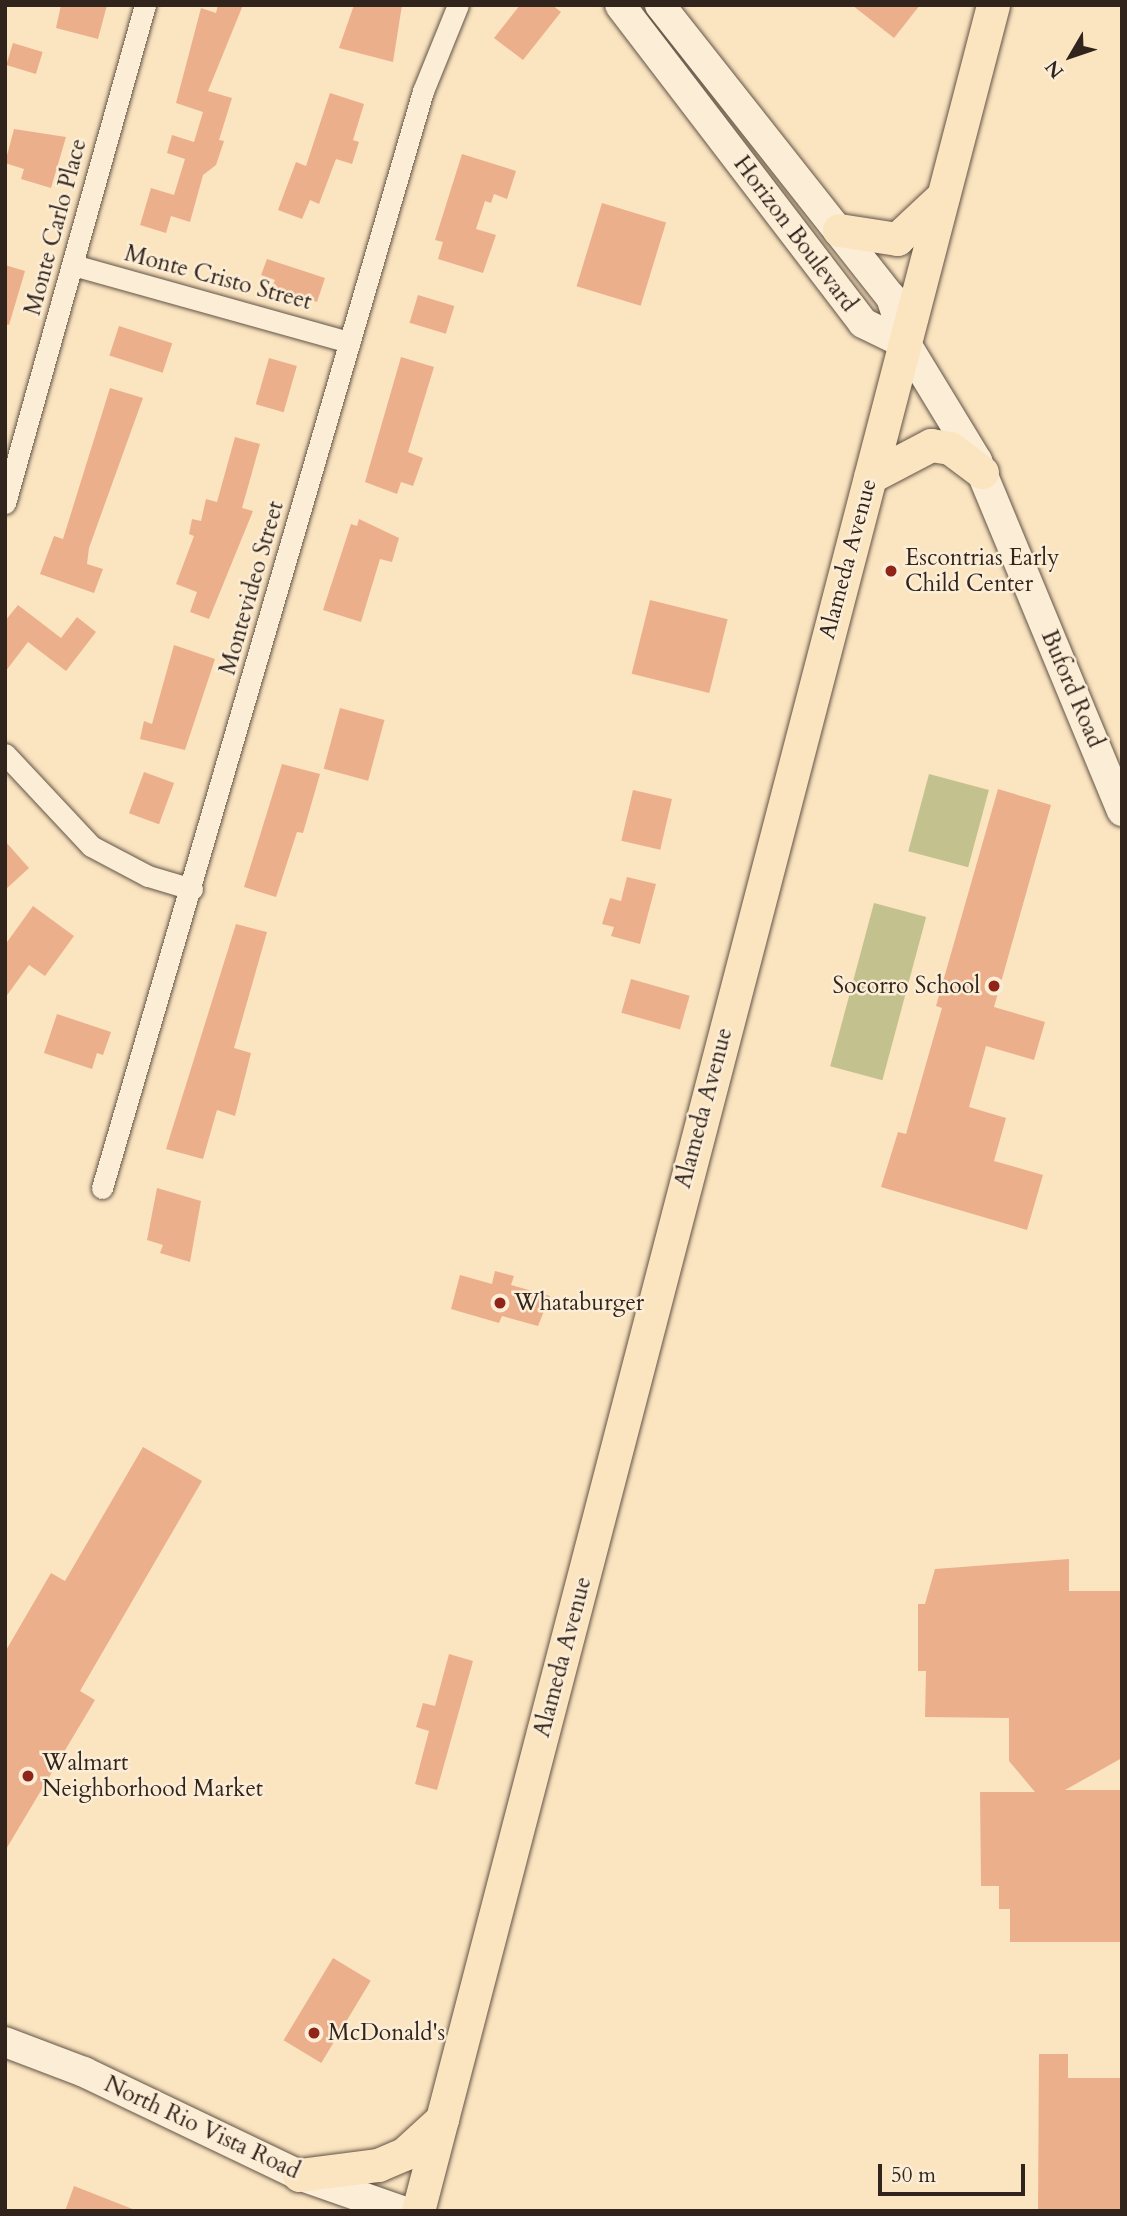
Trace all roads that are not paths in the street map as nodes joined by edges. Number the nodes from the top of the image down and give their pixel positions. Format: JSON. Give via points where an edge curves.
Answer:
{"nodes":[{"id":1,"x":145,"y":5,"type":"edge"},
{"id":2,"x":458,"y":5,"type":"edge"},
{"id":3,"x":620,"y":5,"type":"edge"},
{"id":4,"x":660,"y":5,"type":"edge"},
{"id":5,"x":993,"y":5,"type":"edge"},
{"id":6,"x":944,"y":194,"type":"junction"},
{"id":7,"x":839,"y":230,"type":"junction"},
{"id":8,"x":73,"y":265,"type":"junction"},
{"id":9,"x":349,"y":342,"type":"junction"},
{"id":10,"x":906,"y":344,"type":"junction"},
{"id":11,"x":982,"y":472,"type":"junction"},
{"id":12,"x":870,"y":477,"type":"junction"},
{"id":13,"x":5,"y":503,"type":"edge"},
{"id":14,"x":5,"y":754,"type":"edge"},
{"id":15,"x":1120,"y":803,"type":"edge"},
{"id":16,"x":192,"y":889,"type":"junction"},
{"id":17,"x":102,"y":1188,"type":"dead end"},
{"id":18,"x":5,"y":2042,"type":"edge"},
{"id":19,"x":442,"y":2119,"type":"junction"},
{"id":20,"x":299,"y":2175,"type":"junction"},
{"id":21,"x":402,"y":2211,"type":"edge"},
{"id":22,"x":418,"y":2211,"type":"edge"}],
"edges":[{"from":1,"to":8,"type":"street","name":"Monte Carlo Place"},
{"from":2,"to":9,"type":"street","name":"Montevideo Street","via":[[436,49]]},
{"from":3,"to":10,"type":"street","name":"Horizon Boulevard","via":[[863,323]]},
{"from":4,"to":7,"type":"street","name":"Horizon Boulevard"},
{"from":5,"to":6,"type":"main road","name":"Alameda Avenue"},
{"from":6,"to":7,"type":"main road","via":[[897,239]]},
{"from":6,"to":10,"type":"main road","name":"Alameda Avenue"},
{"from":7,"to":10,"type":"street","name":"Horizon Boulevard","via":[[891,297]]},
{"from":8,"to":9,"type":"street","name":"Monte Cristo Street"},
{"from":8,"to":13,"type":"street","name":"Monte Carlo Place"},
{"from":9,"to":16,"type":"street","name":"Montevideo Street"},
{"from":10,"to":11,"type":"street","name":"Buford Road"},
{"from":10,"to":12,"type":"main road","name":"Alameda Avenue"},
{"from":11,"to":12,"type":"main road","via":[[950,448],[931,444]]},
{"from":11,"to":15,"type":"street","name":"Buford Road"},
{"from":12,"to":19,"type":"main road","name":"Alameda Avenue"},
{"from":14,"to":16,"type":"street","via":[[91,846],[148,876]]},
{"from":16,"to":17,"type":"street","name":"Montevideo Street"},
{"from":18,"to":20,"type":"street","name":"North Rio Vista Road","via":[[84,2072]]},
{"from":19,"to":20,"type":"main road","via":[[404,2154],[378,2165]]},
{"from":19,"to":22,"type":"main road","name":"Alameda Avenue"},
{"from":20,"to":21,"type":"street","name":"North Rio Vista Road"}]}
